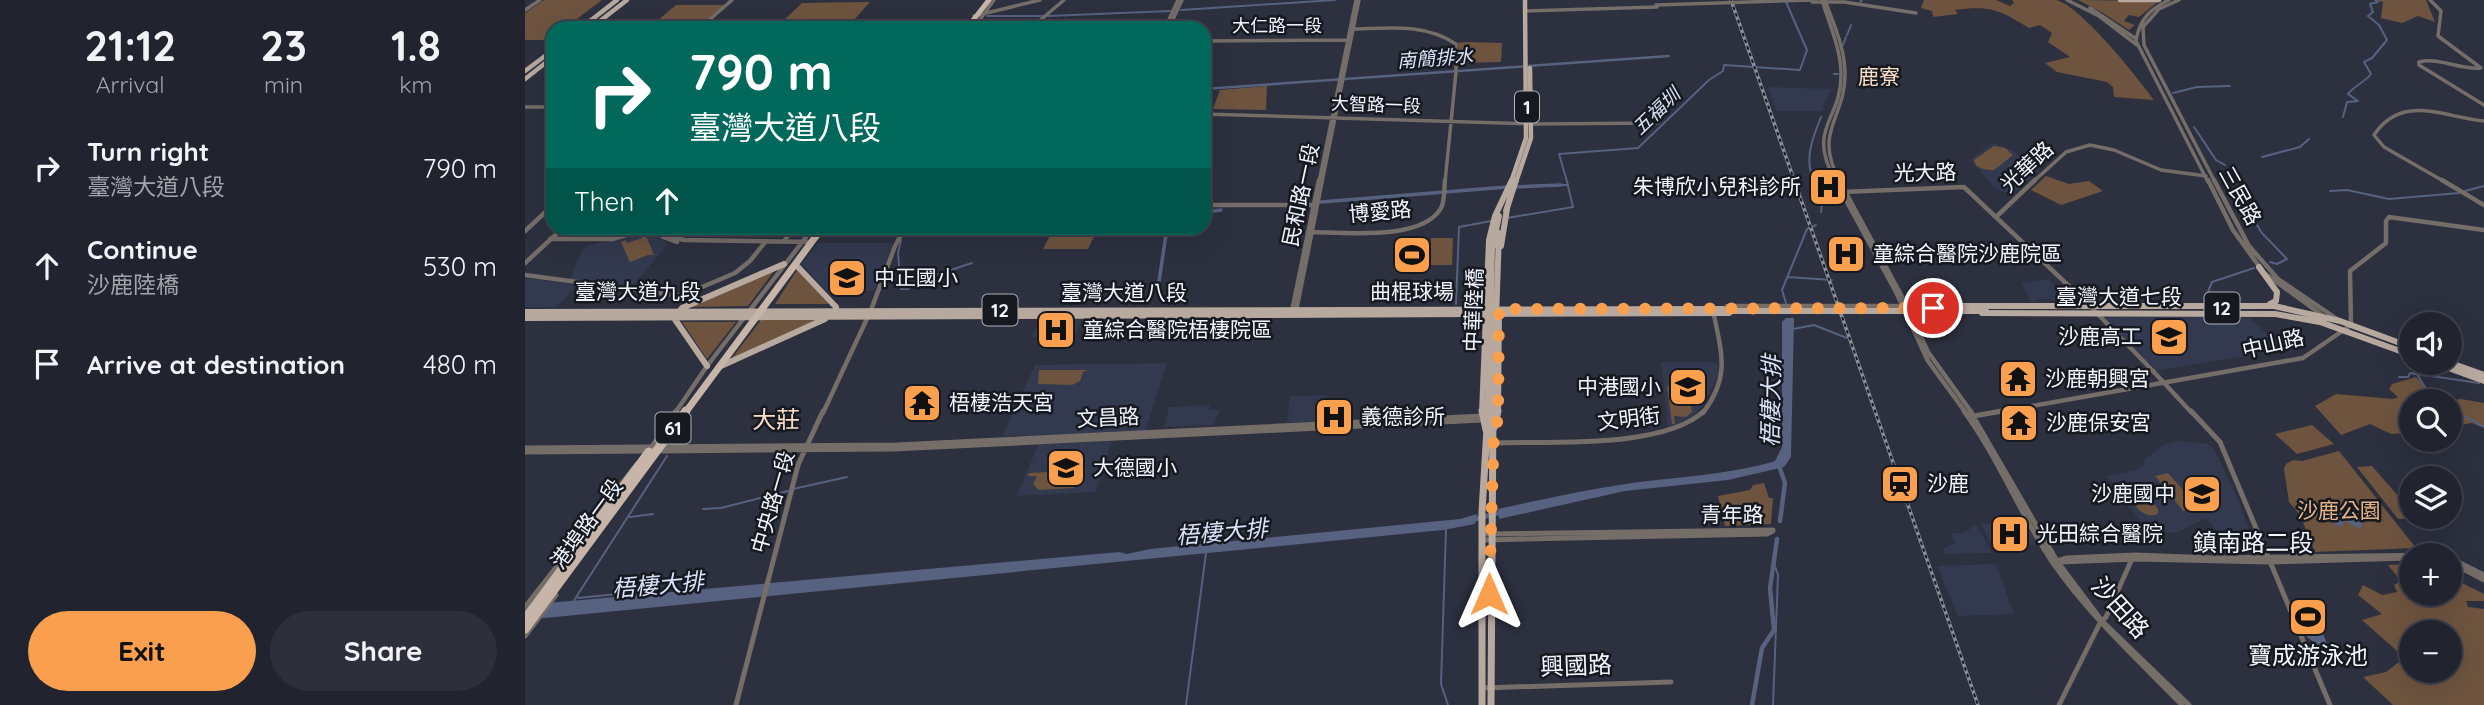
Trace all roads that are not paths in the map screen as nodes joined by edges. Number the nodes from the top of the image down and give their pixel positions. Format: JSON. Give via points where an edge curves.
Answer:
{"nodes":[{"id":1,"x":538,"y":0,"type":"edge"},
{"id":2,"x":622,"y":0,"type":"edge"},
{"id":3,"x":734,"y":0,"type":"edge"},
{"id":4,"x":990,"y":0,"type":"edge"},
{"id":5,"x":1040,"y":0,"type":"edge"},
{"id":6,"x":1064,"y":0,"type":"edge"},
{"id":7,"x":1180,"y":0,"type":"edge"},
{"id":8,"x":1358,"y":0,"type":"edge"},
{"id":9,"x":1527,"y":0,"type":"edge"},
{"id":10,"x":1840,"y":0,"type":"edge"},
{"id":11,"x":2067,"y":0,"type":"edge"},
{"id":12,"x":2073,"y":0,"type":"edge"},
{"id":13,"x":2120,"y":0,"type":"edge"},
{"id":14,"x":2159,"y":0,"type":"edge"},
{"id":15,"x":2169,"y":0,"type":"edge"},
{"id":16,"x":2179,"y":0,"type":"edge"},
{"id":17,"x":2430,"y":0,"type":"edge"},
{"id":18,"x":1811,"y":1,"type":"edge"},
{"id":19,"x":1824,"y":1,"type":"edge"},
{"id":20,"x":525,"y":9,"type":"edge"},
{"id":21,"x":1891,"y":9,"type":"junction"},
{"id":22,"x":1355,"y":10,"type":"junction"},
{"id":23,"x":1528,"y":10,"type":"junction"},
{"id":24,"x":1916,"y":12,"type":"dead end"},
{"id":25,"x":973,"y":16,"type":"junction"},
{"id":26,"x":982,"y":16,"type":"junction"},
{"id":27,"x":595,"y":21,"type":"edge"},
{"id":28,"x":710,"y":21,"type":"edge"},
{"id":29,"x":971,"y":21,"type":"edge"},
{"id":30,"x":974,"y":21,"type":"edge"},
{"id":31,"x":977,"y":21,"type":"edge"},
{"id":32,"x":1037,"y":21,"type":"edge"},
{"id":33,"x":1170,"y":21,"type":"edge"},
{"id":34,"x":1354,"y":29,"type":"junction"},
{"id":35,"x":2136,"y":39,"type":"junction"},
{"id":36,"x":1349,"y":40,"type":"junction"},
{"id":37,"x":1211,"y":41,"type":"edge"},
{"id":38,"x":2144,"y":45,"type":"junction"},
{"id":39,"x":2138,"y":46,"type":"junction"},
{"id":40,"x":546,"y":58,"type":"edge"},
{"id":41,"x":525,"y":75,"type":"edge"},
{"id":42,"x":2484,"y":105,"type":"edge"},
{"id":43,"x":546,"y":108,"type":"edge"},
{"id":44,"x":525,"y":109,"type":"edge"},
{"id":45,"x":1211,"y":113,"type":"edge"},
{"id":46,"x":2176,"y":115,"type":"junction"},
{"id":47,"x":1334,"y":116,"type":"junction"},
{"id":48,"x":1451,"y":120,"type":"junction"},
{"id":49,"x":2484,"y":121,"type":"edge"},
{"id":50,"x":1529,"y":122,"type":"junction"},
{"id":51,"x":1657,"y":122,"type":"dead end"},
{"id":52,"x":2209,"y":177,"type":"junction"},
{"id":53,"x":1843,"y":192,"type":"junction"},
{"id":54,"x":1211,"y":203,"type":"edge"},
{"id":55,"x":1316,"y":204,"type":"junction"},
{"id":56,"x":2484,"y":205,"type":"edge"},
{"id":57,"x":1503,"y":209,"type":"junction"},
{"id":58,"x":546,"y":212,"type":"edge"},
{"id":59,"x":2225,"y":214,"type":"junction"},
{"id":60,"x":2231,"y":215,"type":"junction"},
{"id":61,"x":1997,"y":216,"type":"junction"},
{"id":62,"x":2484,"y":230,"type":"edge"},
{"id":63,"x":525,"y":232,"type":"edge"},
{"id":64,"x":1310,"y":232,"type":"junction"},
{"id":65,"x":555,"y":235,"type":"edge"},
{"id":66,"x":627,"y":235,"type":"edge"},
{"id":67,"x":661,"y":235,"type":"edge"},
{"id":68,"x":788,"y":235,"type":"edge"},
{"id":69,"x":810,"y":235,"type":"edge"},
{"id":70,"x":814,"y":235,"type":"edge"},
{"id":71,"x":814,"y":235,"type":"edge"},
{"id":72,"x":817,"y":235,"type":"edge"},
{"id":73,"x":901,"y":235,"type":"edge"},
{"id":74,"x":550,"y":239,"type":"junction"},
{"id":75,"x":765,"y":242,"type":"junction"},
{"id":76,"x":783,"y":242,"type":"junction"},
{"id":77,"x":801,"y":242,"type":"junction"},
{"id":78,"x":815,"y":242,"type":"junction"},
{"id":79,"x":2251,"y":256,"type":"junction"},
{"id":80,"x":2257,"y":256,"type":"junction"},
{"id":81,"x":525,"y":263,"type":"edge"},
{"id":82,"x":783,"y":264,"type":"junction"},
{"id":83,"x":797,"y":266,"type":"junction"},
{"id":84,"x":2259,"y":267,"type":"junction"},
{"id":85,"x":525,"y":275,"type":"edge"},
{"id":86,"x":2250,"y":305,"type":"junction"},
{"id":87,"x":836,"y":307,"type":"junction"},
{"id":88,"x":1985,"y":309,"type":"junction"},
{"id":89,"x":2094,"y":309,"type":"junction"},
{"id":90,"x":1485,"y":310,"type":"junction"},
{"id":91,"x":1499,"y":310,"type":"junction"},
{"id":92,"x":1728,"y":310,"type":"junction"},
{"id":93,"x":1907,"y":310,"type":"junction"},
{"id":94,"x":1294,"y":311,"type":"junction"},
{"id":95,"x":747,"y":312,"type":"junction"},
{"id":96,"x":763,"y":312,"type":"junction"},
{"id":97,"x":870,"y":312,"type":"junction"},
{"id":98,"x":1713,"y":312,"type":"junction"},
{"id":99,"x":525,"y":313,"type":"edge"},
{"id":100,"x":678,"y":313,"type":"junction"},
{"id":101,"x":830,"y":316,"type":"junction"},
{"id":102,"x":2341,"y":325,"type":"junction"},
{"id":103,"x":2399,"y":347,"type":"edge"},
{"id":104,"x":706,"y":366,"type":"junction"},
{"id":105,"x":721,"y":366,"type":"junction"},
{"id":106,"x":2462,"y":367,"type":"edge"},
{"id":107,"x":2462,"y":370,"type":"edge"},
{"id":108,"x":2484,"y":376,"type":"edge"},
{"id":109,"x":1972,"y":416,"type":"junction"},
{"id":110,"x":1482,"y":418,"type":"junction"},
{"id":111,"x":1490,"y":430,"type":"junction"},
{"id":112,"x":1494,"y":443,"type":"junction"},
{"id":113,"x":650,"y":448,"type":"junction"},
{"id":114,"x":662,"y":448,"type":"junction"},
{"id":115,"x":804,"y":449,"type":"junction"},
{"id":116,"x":525,"y":450,"type":"edge"},
{"id":117,"x":639,"y":461,"type":"junction"},
{"id":118,"x":650,"y":465,"type":"junction"},
{"id":119,"x":626,"y":488,"type":"junction"},
{"id":120,"x":1487,"y":512,"type":"junction"},
{"id":121,"x":1486,"y":537,"type":"junction"},
{"id":122,"x":2399,"y":556,"type":"edge"},
{"id":123,"x":2133,"y":557,"type":"junction"},
{"id":124,"x":2399,"y":558,"type":"edge"},
{"id":125,"x":2268,"y":559,"type":"junction"},
{"id":126,"x":2054,"y":561,"type":"junction"},
{"id":127,"x":2462,"y":566,"type":"edge"},
{"id":128,"x":2484,"y":578,"type":"edge"},
{"id":129,"x":525,"y":607,"type":"edge"},
{"id":130,"x":525,"y":619,"type":"edge"},
{"id":131,"x":2101,"y":622,"type":"junction"},
{"id":132,"x":525,"y":626,"type":"edge"},
{"id":133,"x":525,"y":636,"type":"edge"},
{"id":134,"x":1671,"y":682,"type":"dead end"},
{"id":135,"x":1486,"y":688,"type":"junction"},
{"id":136,"x":736,"y":705,"type":"edge"},
{"id":137,"x":1482,"y":705,"type":"edge"},
{"id":138,"x":1491,"y":705,"type":"edge"},
{"id":139,"x":2059,"y":705,"type":"edge"},
{"id":140,"x":2182,"y":705,"type":"edge"},
{"id":141,"x":2189,"y":705,"type":"edge"},
{"id":142,"x":2330,"y":705,"type":"edge"}],
"edges":[{"from":1,"to":20,"type":"street"},
{"from":2,"to":27,"type":"main road"},
{"from":3,"to":28,"type":"street"},
{"from":4,"to":25,"type":"street"},
{"from":4,"to":26,"type":"street"},
{"from":4,"to":30,"type":"highway","bridge":true},
{"from":5,"to":26,"type":"street"},
{"from":6,"to":32,"type":"street"},
{"from":7,"to":33,"type":"street"},
{"from":8,"to":22,"type":"street"},
{"from":9,"to":23,"type":"main road","number":"1"},
{"from":10,"to":21,"type":"street"},
{"from":11,"to":39,"type":"street","name":"三民路","via":[[2099,16]]},
{"from":12,"to":35,"type":"street","name":"三民路"},
{"from":13,"to":14,"type":"main road"},
{"from":15,"to":35,"type":"street","via":[[2145,15]]},
{"from":16,"to":38,"type":"street","via":[[2149,18],[2143,27]]},
{"from":17,"to":42,"type":"street","via":[[2441,10],[2438,36],[2481,68],[2427,60],[2419,65]]},
{"from":18,"to":19,"type":"street"},
{"from":18,"to":23,"type":"street","bridge":true},
{"from":19,"to":21,"type":"street"},
{"from":19,"to":53,"type":"street","via":[[1845,72],[1826,149]]},
{"from":21,"to":24,"type":"street"},
{"from":22,"to":34,"type":"street"},
{"from":22,"to":36,"type":"street"},
{"from":23,"to":50,"type":"main road","number":"1"},
{"from":25,"to":26,"type":"street"},
{"from":25,"to":29,"type":"street"},
{"from":26,"to":31,"type":"street"},
{"from":34,"to":36,"type":"street"},
{"from":34,"to":48,"type":"street","name":"博愛路","via":[[1414,29],[1456,44]]},
{"from":35,"to":38,"type":"street","name":"三民路"},
{"from":35,"to":39,"type":"street","name":"三民路"},
{"from":36,"to":37,"type":"street","name":"大仁路一段"},
{"from":36,"to":47,"type":"street","name":"民和路一段"},
{"from":38,"to":46,"type":"street","name":"三民路"},
{"from":39,"to":46,"type":"street","name":"三民路"},
{"from":40,"to":41,"type":"main road"},
{"from":43,"to":44,"type":"street"},
{"from":45,"to":47,"type":"street","name":"大智路一段"},
{"from":46,"to":52,"type":"street","name":"三民路"},
{"from":46,"to":52,"type":"street","name":"三民路","via":[[2196,163]]},
{"from":47,"to":48,"type":"street","name":"大智路一段"},
{"from":47,"to":55,"type":"street","name":"民和路一段"},
{"from":48,"to":50,"type":"street","name":"大智路一段"},
{"from":48,"to":64,"type":"street","name":"博愛路","via":[[1445,194],[1432,219],[1397,231]]},
{"from":49,"to":56,"type":"street","via":[[2407,109],[2392,116],[2374,135],[2384,147]]},
{"from":50,"to":51,"type":"street","name":"大智路一段"},
{"from":50,"to":57,"type":"main road","number":"1","via":[[1528,150]]},
{"from":52,"to":59,"type":"street","name":"三民路"},
{"from":52,"to":60,"type":"street","name":"三民路"},
{"from":52,"to":61,"type":"street","name":"光華路","via":[[2160,169],[2111,149],[2080,146],[2066,152]]},
{"from":53,"to":61,"type":"street","name":"光大路","via":[[1962,186]]},
{"from":53,"to":93,"type":"street"},
{"from":54,"to":55,"type":"street"},
{"from":55,"to":64,"type":"street","name":"民和路一段"},
{"from":57,"to":90,"type":"main road","number":"1","via":[[1489,240]]},
{"from":57,"to":91,"type":"main road","number":"1"},
{"from":57,"to":111,"type":"main road","name":"中華陸橋","number":"1","bridge":true,"via":[[1496,249]]},
{"from":58,"to":63,"type":"street"},
{"from":59,"to":60,"type":"street"},
{"from":59,"to":79,"type":"street","name":"三民路"},
{"from":60,"to":80,"type":"street","name":"三民路"},
{"from":61,"to":89,"type":"street","name":"光華路"},
{"from":62,"to":102,"type":"street","via":[[2389,217],[2386,243],[2350,271],[2353,298]]},
{"from":64,"to":94,"type":"street","name":"民和路一段"},
{"from":65,"to":74,"type":"street"},
{"from":66,"to":74,"type":"street"},
{"from":67,"to":75,"type":"street","via":[[678,242]]},
{"from":68,"to":76,"type":"street"},
{"from":69,"to":77,"type":"street","name":"港埠路一段"},
{"from":70,"to":130,"type":"highway","number":"61","bridge":true},
{"from":71,"to":132,"type":"highway","number":"61","bridge":true},
{"from":72,"to":78,"type":"street","name":"港埠路一段"},
{"from":73,"to":97,"type":"street","name":"中央路一段"},
{"from":74,"to":81,"type":"street"},
{"from":75,"to":76,"type":"street"},
{"from":75,"to":85,"type":"street","via":[[739,271],[681,296]]},
{"from":76,"to":77,"type":"street"},
{"from":77,"to":78,"type":"street"},
{"from":77,"to":82,"type":"street","name":"港埠路一段"},
{"from":78,"to":83,"type":"street","name":"港埠路一段"},
{"from":79,"to":80,"type":"street"},
{"from":79,"to":84,"type":"street","name":"三民路"},
{"from":80,"to":102,"type":"street","name":"三民路","via":[[2278,279]]},
{"from":82,"to":95,"type":"street","name":"港埠路一段"},
{"from":82,"to":100,"type":"main road"},
{"from":83,"to":87,"type":"main road"},
{"from":83,"to":96,"type":"street","name":"港埠路一段"},
{"from":84,"to":86,"type":"main road","via":[[2277,298],[2271,304]]},
{"from":84,"to":102,"type":"street","name":"三民路"},
{"from":86,"to":89,"type":"main road","name":"臺灣大道七段","number":"12"},
{"from":86,"to":102,"type":"main road","name":"臺灣大道七段","number":"12","via":[[2284,307]]},
{"from":87,"to":96,"type":"main road","name":"臺灣大道八段","number":"12"},
{"from":87,"to":97,"type":"main road","name":"臺灣大道八段","number":"12"},
{"from":88,"to":89,"type":"main road","name":"臺灣大道七段","number":"12"},
{"from":88,"to":89,"type":"main road","name":"臺灣大道七段","number":"12"},
{"from":88,"to":89,"type":"main road","name":"臺灣大道七段","number":"12"},
{"from":88,"to":92,"type":"main road","number":"12","bridge":true},
{"from":88,"to":93,"type":"main road","name":"臺灣大道七段","number":"12"},
{"from":89,"to":102,"type":"main road","name":"臺灣大道七段","number":"12","via":[[2275,313]]},
{"from":89,"to":102,"type":"main road","name":"臺灣大道七段","number":"12","via":[[2267,308]]},
{"from":89,"to":125,"type":"street","name":"光華路","bridge":true,"via":[[2220,442]]},
{"from":90,"to":91,"type":"main road","name":"臺灣大道八段","number":"12"},
{"from":90,"to":94,"type":"main road","name":"臺灣大道八段","number":"12"},
{"from":90,"to":110,"type":"main road","number":"1"},
{"from":91,"to":92,"type":"main road","name":"臺灣大道八段","number":"12"},
{"from":91,"to":98,"type":"main road","name":"臺灣大道八段","number":"12"},
{"from":91,"to":111,"type":"main road","number":"1","via":[[1498,420]]},
{"from":92,"to":93,"type":"street","bridge":true},
{"from":92,"to":98,"type":"main road","name":"臺灣大道八段","number":"12"},
{"from":93,"to":109,"type":"street","via":[[1928,361]]},
{"from":94,"to":97,"type":"main road","name":"臺灣大道八段","number":"12"},
{"from":94,"to":97,"type":"main road","name":"臺灣大道八段","number":"12"},
{"from":95,"to":96,"type":"main road","name":"臺灣大道八段","number":"12"},
{"from":95,"to":96,"type":"main road","name":"臺灣大道八段","number":"12"},
{"from":95,"to":100,"type":"main road","name":"臺灣大道九段","number":"12"},
{"from":95,"to":100,"type":"main road","name":"臺灣大道九段","number":"12"},
{"from":95,"to":104,"type":"street","name":"港埠路一段"},
{"from":96,"to":97,"type":"main road","name":"臺灣大道八段","number":"12"},
{"from":96,"to":101,"type":"main road","name":"臺灣大道八段","number":"12"},
{"from":96,"to":105,"type":"street","name":"港埠路一段"},
{"from":97,"to":101,"type":"main road","name":"臺灣大道八段","number":"12"},
{"from":97,"to":115,"type":"street","name":"中央路一段"},
{"from":98,"to":112,"type":"street","name":"文明街","via":[[1723,370],[1707,407],[1693,420],[1665,433],[1632,439]]},
{"from":99,"to":100,"type":"main road","name":"臺灣大道九段","number":"12"},
{"from":99,"to":100,"type":"main road","name":"臺灣大道九段","number":"12"},
{"from":100,"to":104,"type":"main road"},
{"from":101,"to":105,"type":"main road"},
{"from":102,"to":103,"type":"main road","name":"臺灣大道七段","number":"12"},
{"from":102,"to":109,"type":"street","name":"中山路","via":[[2302,358]]},
{"from":104,"to":113,"type":"street","name":"港埠路一段"},
{"from":105,"to":114,"type":"street","name":"港埠路一段"},
{"from":106,"to":108,"type":"main road"},
{"from":107,"to":108,"type":"main road"},
{"from":109,"to":126,"type":"street","name":"沙田路"},
{"from":110,"to":111,"type":"main road","number":"1"},
{"from":110,"to":115,"type":"street","name":"文昌路","via":[[894,449]]},
{"from":111,"to":112,"type":"main road","number":"1"},
{"from":111,"to":120,"type":"main road","number":"1"},
{"from":112,"to":120,"type":"main road","number":"1"},
{"from":113,"to":114,"type":"street","name":"文昌路"},
{"from":113,"to":116,"type":"street","name":"文昌路"},
{"from":113,"to":117,"type":"street","name":"港埠路一段"},
{"from":114,"to":115,"type":"street","name":"文昌路"},
{"from":114,"to":118,"type":"street","name":"港埠路一段"},
{"from":115,"to":136,"type":"street","name":"中央路一段","via":[[790,488]]},
{"from":117,"to":119,"type":"street","name":"港埠路一段"},
{"from":117,"to":129,"type":"street","name":"港埠路一段"},
{"from":118,"to":119,"type":"street","name":"港埠路一段"},
{"from":118,"to":133,"type":"street","name":"港埠路一段"},
{"from":119,"to":132,"type":"street","name":"港埠路一段"},
{"from":120,"to":121,"type":"main road","number":"1"},
{"from":121,"to":121,"type":"street","name":"青年路","via":[[1662,538],[1773,531],[1767,528]]},
{"from":121,"to":135,"type":"main road","number":"1"},
{"from":122,"to":125,"type":"street","name":"鎮南路二段"},
{"from":123,"to":125,"type":"street","name":"鎮南路二段"},
{"from":123,"to":126,"type":"street","name":"鎮南路二段"},
{"from":123,"to":131,"type":"street"},
{"from":124,"to":125,"type":"street","name":"鎮南路二段"},
{"from":125,"to":142,"type":"street"},
{"from":126,"to":131,"type":"street","name":"沙田路"},
{"from":127,"to":128,"type":"street"},
{"from":131,"to":139,"type":"street"},
{"from":131,"to":140,"type":"street","name":"沙田路"},
{"from":131,"to":141,"type":"street","name":"沙田路"},
{"from":134,"to":135,"type":"street","name":"興國路"},
{"from":135,"to":137,"type":"main road","number":"1"},
{"from":135,"to":138,"type":"main road","number":"1"}]}
